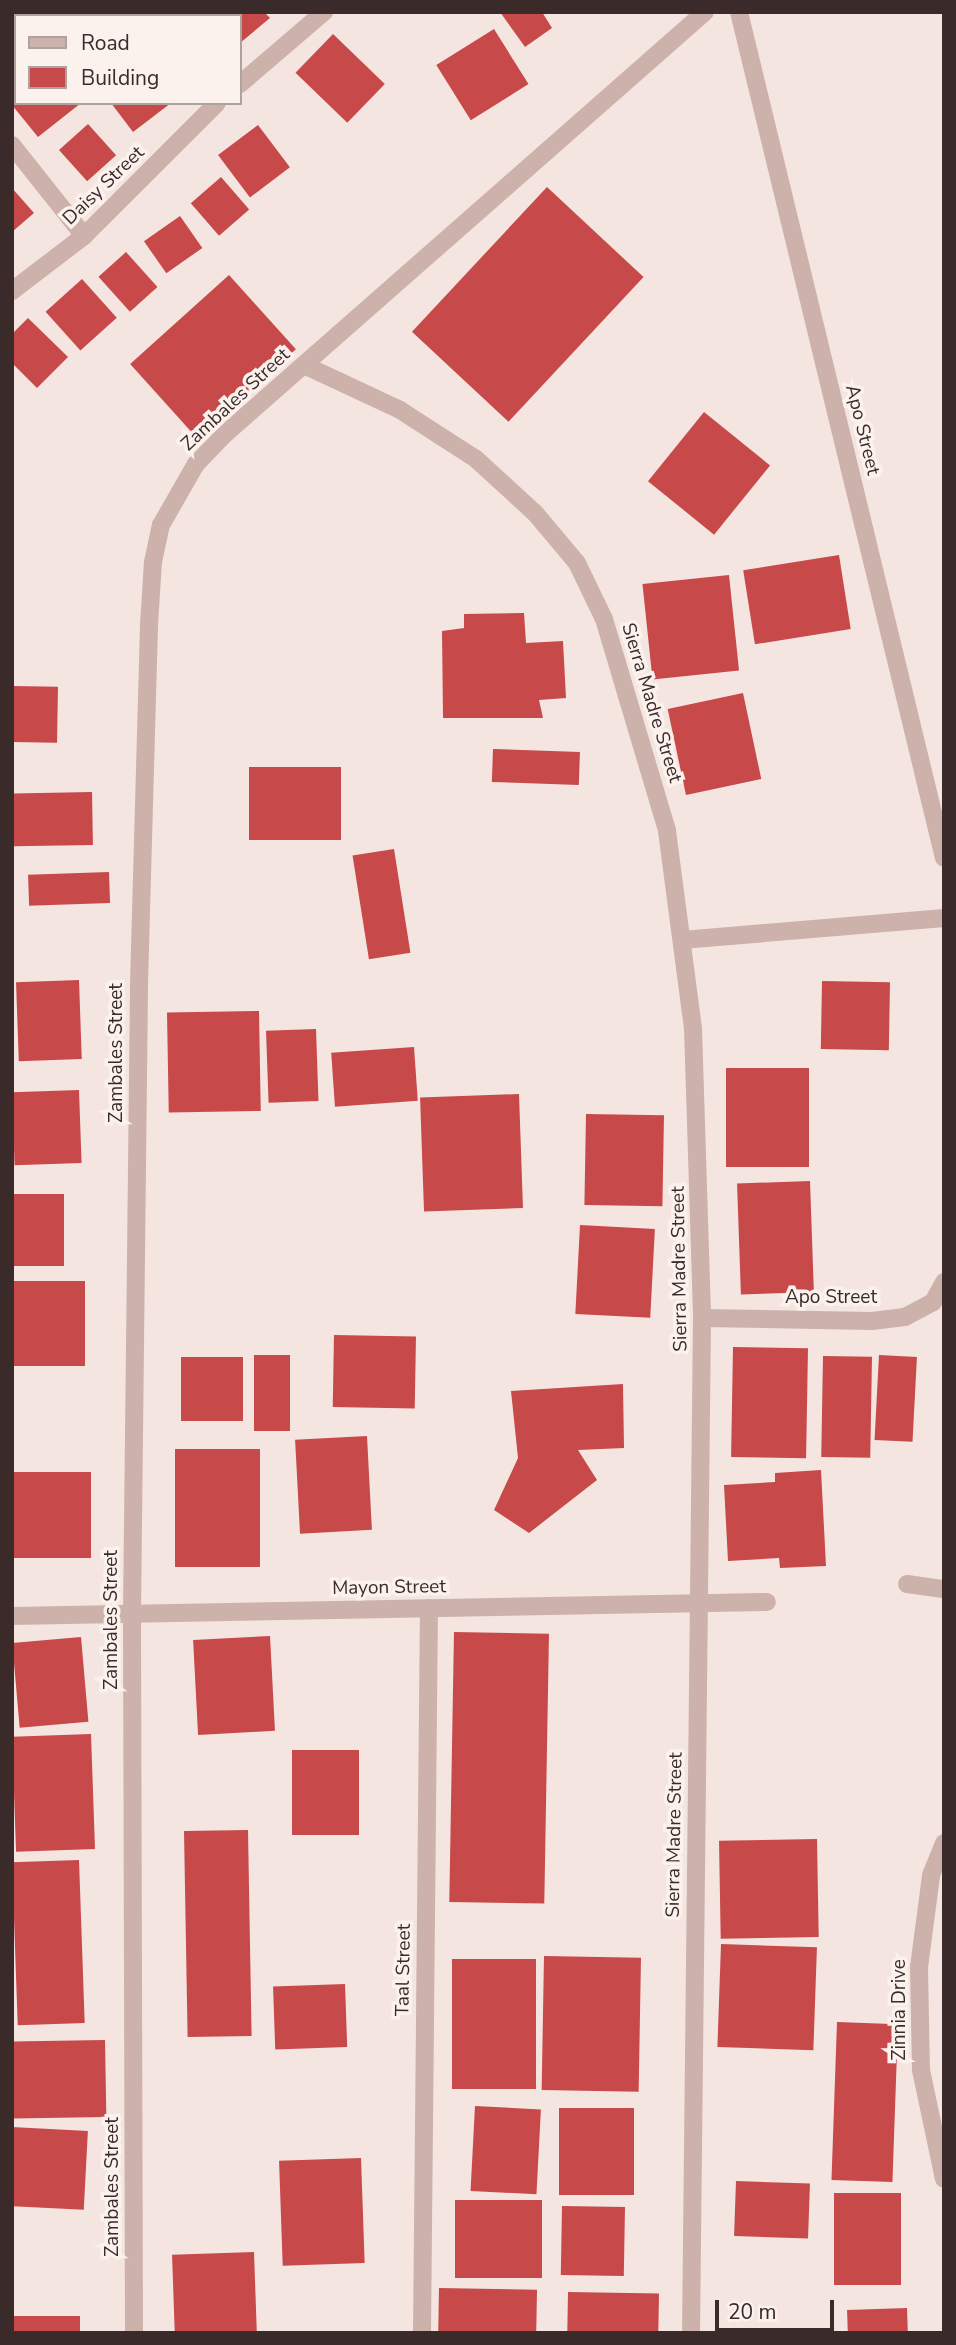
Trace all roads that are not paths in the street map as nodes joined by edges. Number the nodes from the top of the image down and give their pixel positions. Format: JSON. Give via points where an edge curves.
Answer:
{"nodes":[{"id":1,"x":324,"y":12,"type":"edge"},
{"id":2,"x":705,"y":12,"type":"edge"},
{"id":3,"x":739,"y":12,"type":"edge"},
{"id":4,"x":242,"y":81,"type":"edge"},
{"id":5,"x":215,"y":105,"type":"edge"},
{"id":6,"x":12,"y":145,"type":"edge"},
{"id":7,"x":84,"y":236,"type":"junction"},
{"id":8,"x":12,"y":290,"type":"edge"},
{"id":9,"x":304,"y":365,"type":"junction"},
{"id":10,"x":944,"y":859,"type":"edge"},
{"id":11,"x":944,"y":918,"type":"edge"},
{"id":12,"x":682,"y":940,"type":"junction"},
{"id":13,"x":944,"y":1282,"type":"edge"},
{"id":14,"x":702,"y":1318,"type":"junction"},
{"id":15,"x":907,"y":1584,"type":"dead end"},
{"id":16,"x":944,"y":1589,"type":"edge"},
{"id":17,"x":768,"y":1602,"type":"dead end"},
{"id":18,"x":698,"y":1604,"type":"junction"},
{"id":19,"x":429,"y":1608,"type":"junction"},
{"id":20,"x":132,"y":1614,"type":"junction"},
{"id":21,"x":12,"y":1616,"type":"edge"},
{"id":22,"x":944,"y":1843,"type":"edge"},
{"id":23,"x":944,"y":2179,"type":"edge"},
{"id":24,"x":134,"y":2333,"type":"edge"},
{"id":25,"x":422,"y":2333,"type":"edge"},
{"id":26,"x":691,"y":2333,"type":"edge"}],
"edges":[{"from":1,"to":4,"type":"street"},
{"from":2,"to":9,"type":"street","name":"Zambales Street"},
{"from":3,"to":10,"type":"street","name":"Apo Street"},
{"from":5,"to":7,"type":"street","name":"Daisy Street"},
{"from":6,"to":7,"type":"street"},
{"from":7,"to":8,"type":"street","name":"Daisy Street"},
{"from":9,"to":12,"type":"street","name":"Sierra Madre Street","via":[[400,410],[477,459],[536,513],[578,563],[604,620],[660,804]]},
{"from":9,"to":20,"type":"street","name":"Zambales Street","via":[[195,464],[161,524],[153,562],[139,984]]},
{"from":11,"to":12,"type":"street"},
{"from":12,"to":14,"type":"street","name":"Sierra Madre Street","via":[[693,1028]]},
{"from":13,"to":14,"type":"street","name":"Apo Street","via":[[933,1302],[905,1317],[872,1321]]},
{"from":14,"to":18,"type":"street","name":"Sierra Madre Street"},
{"from":15,"to":16,"type":"street"},
{"from":17,"to":18,"type":"street","name":"Mayon Street"},
{"from":18,"to":19,"type":"street","name":"Mayon Street"},
{"from":18,"to":26,"type":"street","name":"Sierra Madre Street"},
{"from":19,"to":20,"type":"street","name":"Mayon Street"},
{"from":19,"to":25,"type":"street","name":"Taal Street"},
{"from":20,"to":21,"type":"street","name":"Mayon Street"},
{"from":20,"to":24,"type":"street","name":"Zambales Street"},
{"from":22,"to":23,"type":"street","name":"Zinnia Drive","via":[[931,1876],[919,1967],[921,2070]]}]}
